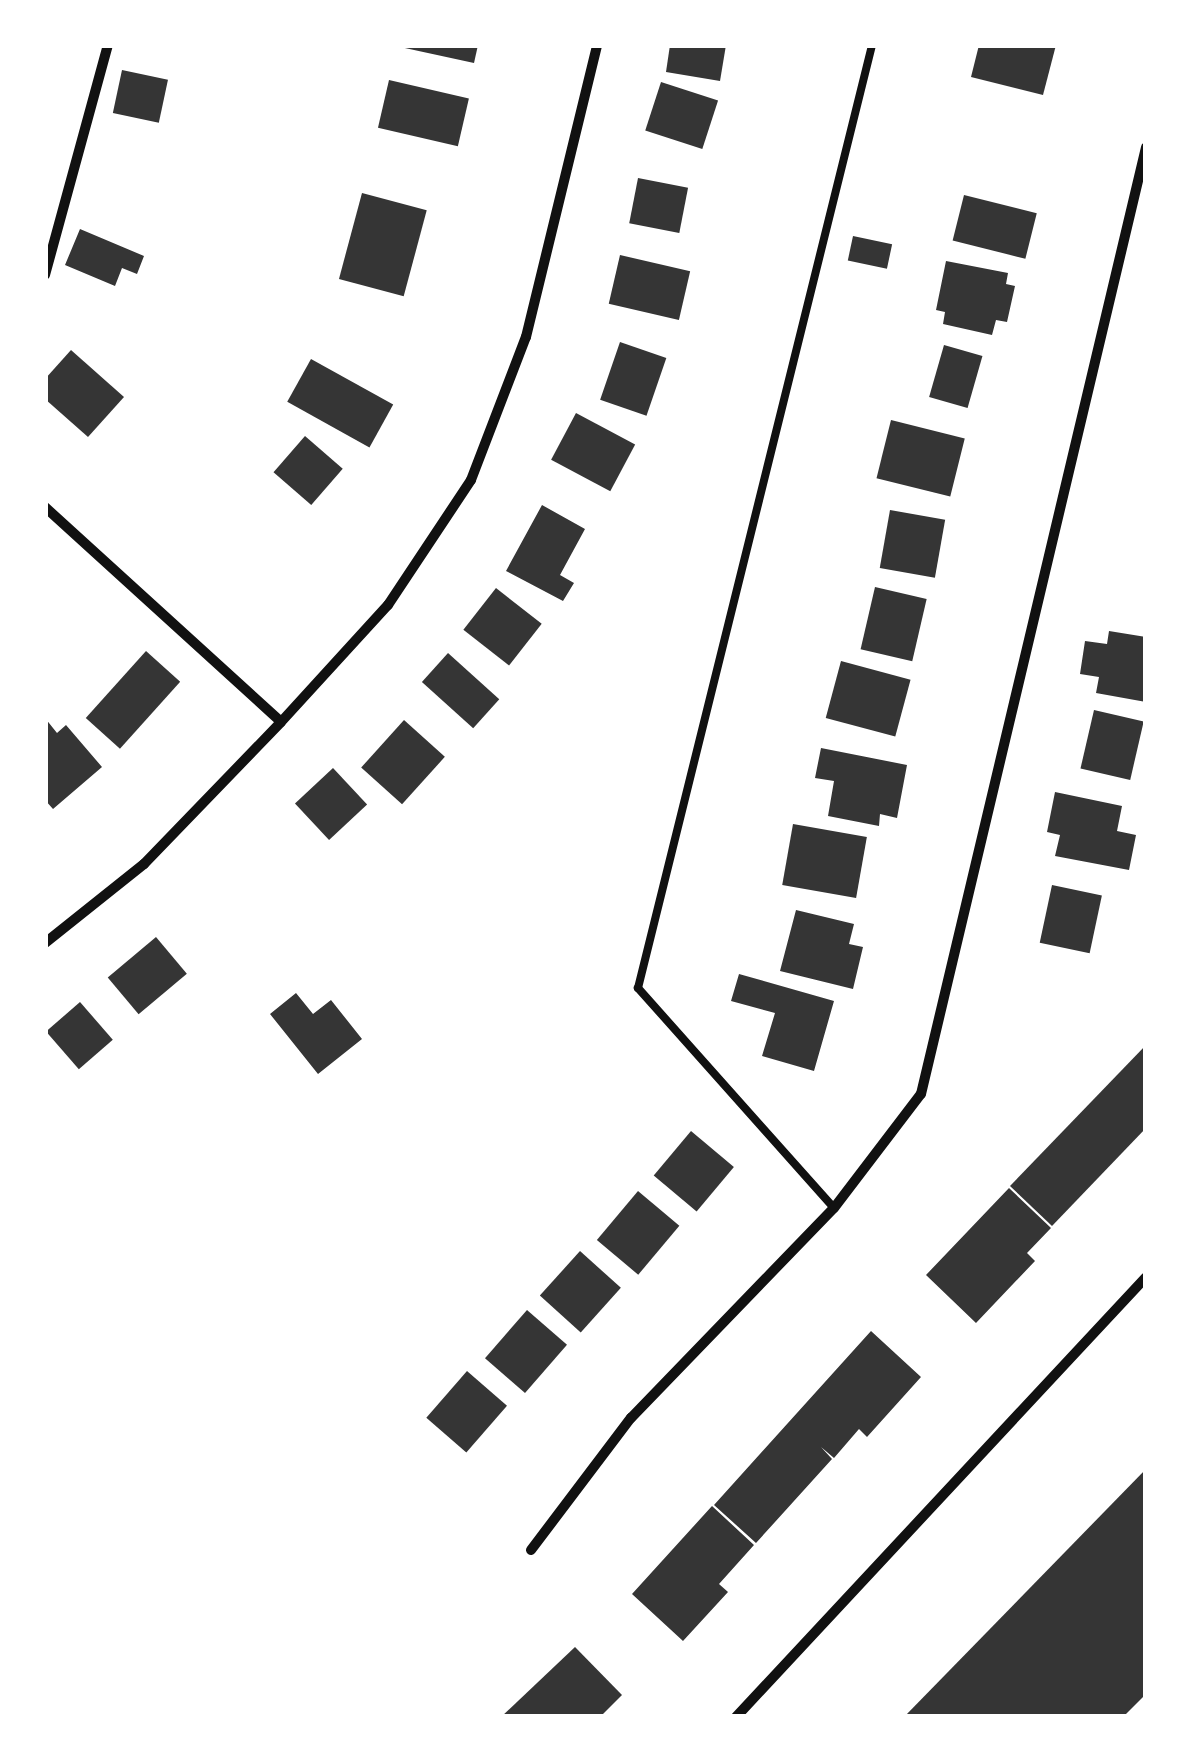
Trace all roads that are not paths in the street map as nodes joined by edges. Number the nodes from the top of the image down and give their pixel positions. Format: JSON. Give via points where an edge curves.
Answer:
{"nodes":[{"id":1,"x":108,"y":45,"type":"edge"},
{"id":2,"x":597,"y":45,"type":"edge"},
{"id":3,"x":872,"y":45,"type":"edge"},
{"id":4,"x":1146,"y":147,"type":"edge"},
{"id":5,"x":45,"y":275,"type":"edge"},
{"id":6,"x":45,"y":507,"type":"edge"},
{"id":7,"x":281,"y":722,"type":"junction"},
{"id":8,"x":45,"y":943,"type":"edge"},
{"id":9,"x":834,"y":1208,"type":"junction"},
{"id":10,"x":1146,"y":1276,"type":"edge"},
{"id":11,"x":531,"y":1550,"type":"dead end"},
{"id":12,"x":736,"y":1717,"type":"edge"}],
"edges":[{"from":1,"to":5,"type":"street"},
{"from":2,"to":7,"type":"street","via":[[526,337],[471,480],[388,605]]},
{"from":3,"to":9,"type":"lane","via":[[638,988]]},
{"from":4,"to":9,"type":"street","via":[[921,1094]]},
{"from":6,"to":7,"type":"street"},
{"from":7,"to":8,"type":"street","via":[[144,864]]},
{"from":9,"to":11,"type":"street","via":[[631,1418]]},
{"from":10,"to":12,"type":"street"}]}
